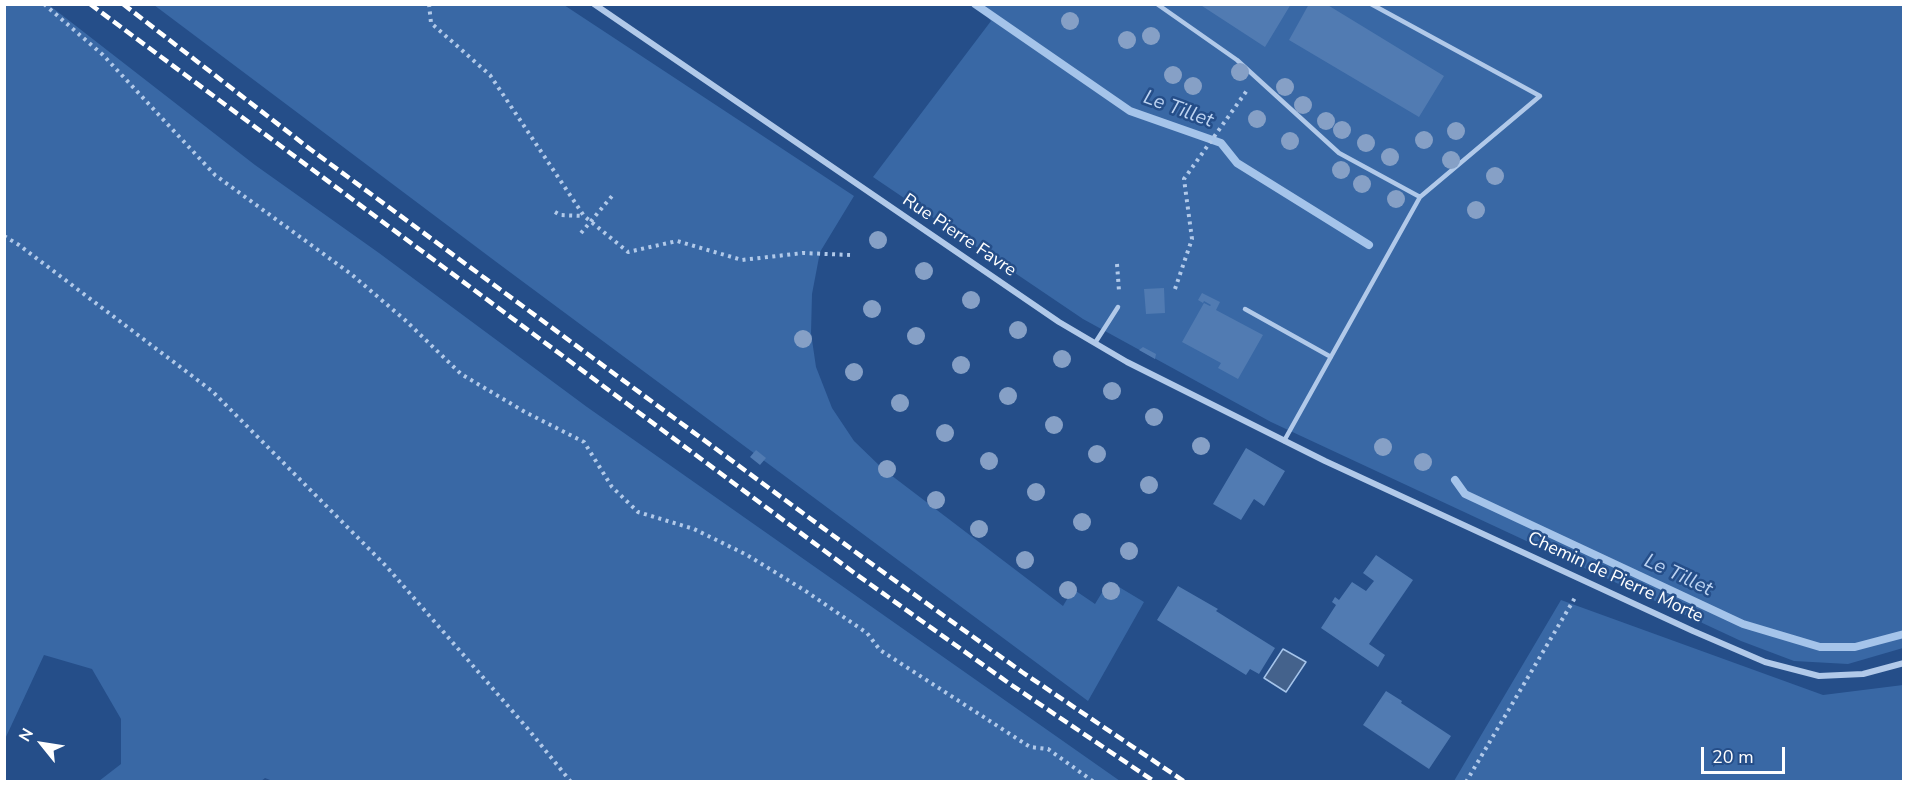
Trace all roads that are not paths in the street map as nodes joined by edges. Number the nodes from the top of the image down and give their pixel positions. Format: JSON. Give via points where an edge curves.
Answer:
{"nodes":[{"id":1,"x":594,"y":4,"type":"edge"},
{"id":2,"x":1157,"y":4,"type":"edge"},
{"id":3,"x":1371,"y":4,"type":"edge"},
{"id":4,"x":1420,"y":197,"type":"junction"},
{"id":5,"x":1118,"y":307,"type":"road end"},
{"id":6,"x":1245,"y":309,"type":"dead end"},
{"id":7,"x":1095,"y":343,"type":"junction"},
{"id":8,"x":1330,"y":357,"type":"junction"},
{"id":9,"x":1284,"y":441,"type":"junction"},
{"id":10,"x":1325,"y":461,"type":"joint"},
{"id":11,"x":1904,"y":663,"type":"edge"}],
"edges":[{"from":1,"to":7,"type":"street","name":"Rue Pierre Favre","via":[[896,212]]},
{"from":2,"to":4,"type":"lane","via":[[1237,60],[1339,153]]},
{"from":3,"to":4,"type":"lane","via":[[1540,96]]},
{"from":4,"to":8,"type":"lane"},
{"from":5,"to":7,"type":"lane"},
{"from":6,"to":8,"type":"lane"},
{"from":7,"to":9,"type":"street","name":"Rue Pierre Favre"},
{"from":8,"to":9,"type":"lane"},
{"from":9,"to":10,"type":"street","name":"Rue Pierre Favre"},
{"from":10,"to":11,"type":"street","name":"Chemin de Pierre Morte","via":[[1765,662],[1819,676],[1863,674]]}]}
